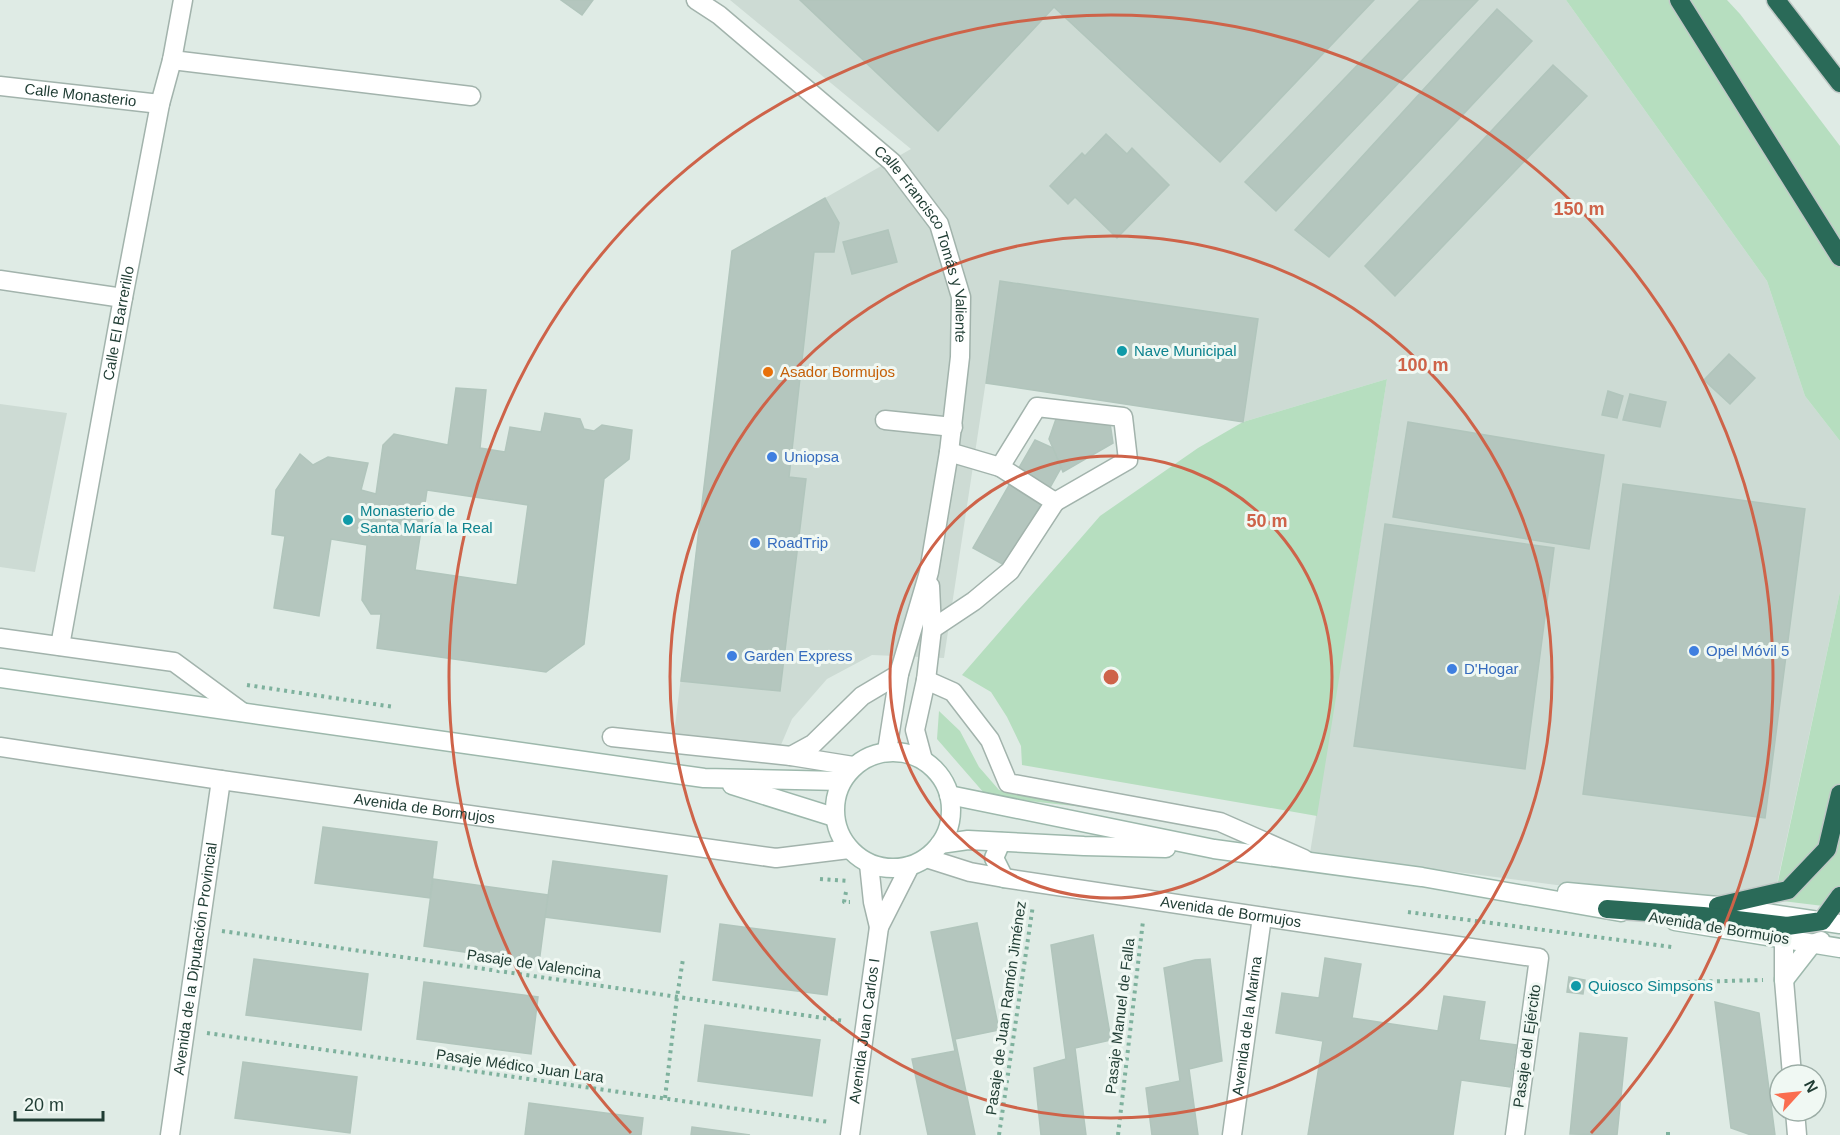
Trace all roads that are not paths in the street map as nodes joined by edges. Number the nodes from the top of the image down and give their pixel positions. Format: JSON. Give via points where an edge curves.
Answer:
{"nodes":[{"id":1,"x":183,"y":0,"type":"edge"},
{"id":2,"x":696,"y":0,"type":"edge"},
{"id":3,"x":1679,"y":0,"type":"edge"},
{"id":4,"x":1776,"y":0,"type":"edge"},
{"id":5,"x":172,"y":60,"type":"junction"},
{"id":6,"x":1840,"y":83,"type":"edge"},
{"id":7,"x":0,"y":86,"type":"edge"},
{"id":8,"x":471,"y":96,"type":"dead end"},
{"id":9,"x":160,"y":104,"type":"junction"},
{"id":10,"x":1840,"y":257,"type":"edge"},
{"id":11,"x":0,"y":280,"type":"edge"},
{"id":12,"x":123,"y":298,"type":"junction"},
{"id":13,"x":885,"y":420,"type":"dead end"},
{"id":14,"x":953,"y":428,"type":"junction"},
{"id":15,"x":949,"y":452,"type":"junction"},
{"id":16,"x":1000,"y":467,"type":"junction"},
{"id":17,"x":1055,"y":502,"type":"junction"},
{"id":18,"x":929,"y":572,"type":"junction"},
{"id":19,"x":932,"y":629,"type":"junction"},
{"id":20,"x":0,"y":638,"type":"edge"},
{"id":21,"x":60,"y":646,"type":"junction"},
{"id":22,"x":899,"y":674,"type":"junction"},
{"id":23,"x":0,"y":678,"type":"edge"},
{"id":24,"x":926,"y":680,"type":"junction"},
{"id":25,"x":242,"y":712,"type":"junction"},
{"id":26,"x":612,"y":737,"type":"dead end"},
{"id":27,"x":0,"y":747,"type":"edge"},
{"id":28,"x":887,"y":751,"type":"junction"},
{"id":29,"x":791,"y":756,"type":"junction"},
{"id":30,"x":923,"y":760,"type":"junction"},
{"id":31,"x":853,"y":766,"type":"junction"},
{"id":32,"x":714,"y":779,"type":"junction"},
{"id":33,"x":221,"y":780,"type":"junction"},
{"id":34,"x":842,"y":781,"type":"junction"},
{"id":35,"x":1840,"y":794,"type":"edge"},
{"id":36,"x":949,"y":795,"type":"junction"},
{"id":37,"x":834,"y":817,"type":"junction"},
{"id":38,"x":1001,"y":842,"type":"junction"},
{"id":39,"x":940,"y":844,"type":"junction"},
{"id":40,"x":849,"y":849,"type":"junction"},
{"id":41,"x":1214,"y":849,"type":"junction"},
{"id":42,"x":918,"y":862,"type":"junction"},
{"id":43,"x":1314,"y":863,"type":"junction"},
{"id":44,"x":869,"y":864,"type":"junction"},
{"id":45,"x":1422,"y":878,"type":"junction"},
{"id":46,"x":1004,"y":879,"type":"junction"},
{"id":47,"x":1840,"y":896,"type":"edge"},
{"id":48,"x":1718,"y":906,"type":"junction"},
{"id":49,"x":1607,"y":909,"type":"junction"},
{"id":50,"x":1262,"y":917,"type":"junction"},
{"id":51,"x":1831,"y":922,"type":"edge"},
{"id":52,"x":879,"y":927,"type":"junction"},
{"id":53,"x":1840,"y":934,"type":"edge"},
{"id":54,"x":1784,"y":939,"type":"junction"},
{"id":55,"x":1812,"y":944,"type":"junction"},
{"id":56,"x":1840,"y":948,"type":"edge"},
{"id":57,"x":1539,"y":958,"type":"joint"},
{"id":58,"x":1784,"y":980,"type":"junction"},
{"id":59,"x":1791,"y":1063,"type":"edge"},
{"id":60,"x":850,"y":1130,"type":"edge"},
{"id":61,"x":170,"y":1135,"type":"edge"},
{"id":62,"x":1232,"y":1135,"type":"edge"},
{"id":63,"x":1515,"y":1135,"type":"edge"}],
"edges":[{"from":1,"to":5,"type":"street","name":"Calle El Barrerillo"},
{"from":2,"to":14,"type":"street","name":"Calle Francisco Tomás y Valiente","via":[[719,15],[892,162],[939,224],[962,297]]},
{"from":3,"to":10,"type":"highway"},
{"from":4,"to":6,"type":"highway"},
{"from":5,"to":8,"type":"street"},
{"from":5,"to":9,"type":"street","name":"Calle El Barrerillo"},
{"from":7,"to":9,"type":"street","name":"Calle Monasterio"},
{"from":9,"to":12,"type":"street","name":"Calle El Barrerillo"},
{"from":11,"to":12,"type":"street"},
{"from":12,"to":21,"type":"street","name":"Calle El Barrerillo"},
{"from":13,"to":14,"type":"street"},
{"from":14,"to":15,"type":"street","name":"Calle Francisco Tomás y Valiente"},
{"from":15,"to":16,"type":"street"},
{"from":15,"to":18,"type":"street","name":"Calle Francisco Tomás y Valiente"},
{"from":16,"to":17,"type":"street"},
{"from":16,"to":17,"type":"street","via":[[1037,407],[1123,417],[1128,460]]},
{"from":17,"to":19,"type":"street","via":[[1011,571]]},
{"from":18,"to":19,"type":"street","name":"Calle Francisco Tomás y Valiente"},
{"from":18,"to":22,"type":"street","name":"Calle Francisco Tomás y Valiente"},
{"from":19,"to":24,"type":"street","name":"Calle Francisco Tomás y Valiente"},
{"from":20,"to":21,"type":"street"},
{"from":21,"to":25,"type":"street","via":[[174,662]]},
{"from":22,"to":28,"type":"street","name":"Calle Francisco Tomás y Valiente"},
{"from":22,"to":29,"type":"street","via":[[861,696],[813,744]]},
{"from":23,"to":25,"type":"street"},
{"from":24,"to":30,"type":"street","name":"Calle Francisco Tomás y Valiente","via":[[915,730]]},
{"from":24,"to":43,"type":"street","via":[[953,692],[990,740],[1008,783],[1220,822]]},
{"from":25,"to":32,"type":"street"},
{"from":26,"to":29,"type":"street"},
{"from":27,"to":33,"type":"street","name":"Avenida de Bormujos"},
{"from":28,"to":30,"type":"street"},
{"from":28,"to":31,"type":"street"},
{"from":29,"to":31,"type":"street"},
{"from":30,"to":36,"type":"street","via":[[939,775]]},
{"from":31,"to":34,"type":"street"},
{"from":32,"to":34,"type":"street"},
{"from":32,"to":37,"type":"street"},
{"from":33,"to":40,"type":"street","name":"Avenida de Bormujos","via":[[776,858]]},
{"from":33,"to":61,"type":"street","name":"Avenida de la Diputación Provincial"},
{"from":34,"to":37,"type":"street","via":[[835,798]]},
{"from":35,"to":48,"type":"highway","via":[[1827,849],[1788,890]]},
{"from":36,"to":39,"type":"street","via":[[948,829]]},
{"from":36,"to":41,"type":"street","name":"Avenida de Bormujos"},
{"from":37,"to":40,"type":"street"},
{"from":38,"to":39,"type":"street","name":"Avenida de Bormujos","via":[[968,840]]},
{"from":38,"to":41,"type":"street","name":"Avenida de Bormujos"},
{"from":38,"to":46,"type":"street","via":[[994,858]]},
{"from":39,"to":42,"type":"street"},
{"from":40,"to":44,"type":"street"},
{"from":41,"to":43,"type":"street","name":"Avenida de Bormujos"},
{"from":42,"to":44,"type":"street","via":[[889,868]]},
{"from":42,"to":46,"type":"street","name":"Avenida de Bormujos"},
{"from":42,"to":52,"type":"street","name":"Avenida Juan Carlos I"},
{"from":43,"to":45,"type":"street","name":"Avenida de Bormujos"},
{"from":44,"to":52,"type":"street","name":"Avenida Juan Carlos I"},
{"from":45,"to":48,"type":"street","name":"Avenida de Bormujos"},
{"from":45,"to":49,"type":"street","name":"Avenida de Bormujos"},
{"from":46,"to":50,"type":"street","name":"Avenida de Bormujos"},
{"from":47,"to":51,"type":"highway"},
{"from":48,"to":51,"type":"street","name":"Avenida de Bormujos"},
{"from":49,"to":51,"type":"highway","via":[[1786,926]]},
{"from":49,"to":54,"type":"street","name":"Avenida de Bormujos"},
{"from":50,"to":57,"type":"street","name":"Avenida de Bormujos"},
{"from":50,"to":62,"type":"street","name":"Avenida de la Marina"},
{"from":52,"to":60,"type":"street","name":"Avenida Juan Carlos I"},
{"from":53,"to":55,"type":"street"},
{"from":54,"to":55,"type":"street","name":"Avenida de Bormujos"},
{"from":54,"to":58,"type":"street"},
{"from":55,"to":56,"type":"street","name":"Avenida de Bormujos"},
{"from":55,"to":58,"type":"street"},
{"from":57,"to":63,"type":"street","name":"Pasaje del Ejército"},
{"from":58,"to":59,"type":"street"}]}
